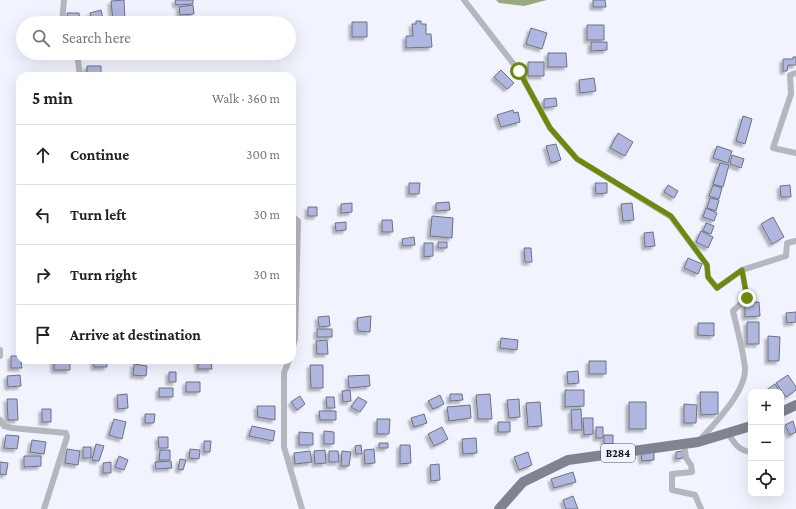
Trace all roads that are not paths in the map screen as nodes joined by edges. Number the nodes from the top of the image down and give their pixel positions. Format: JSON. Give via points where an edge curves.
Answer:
{"nodes":[{"id":1,"x":64,"y":0,"type":"edge"},
{"id":2,"x":464,"y":0,"type":"edge"},
{"id":3,"x":63,"y":16,"type":"edge"},
{"id":4,"x":78,"y":60,"type":"edge"},
{"id":5,"x":79,"y":72,"type":"edge"},
{"id":6,"x":796,"y":73,"type":"edge"},
{"id":7,"x":796,"y":152,"type":"edge"},
{"id":8,"x":296,"y":219,"type":"edge"},
{"id":9,"x":796,"y":242,"type":"edge"},
{"id":10,"x":742,"y":270,"type":"junction"},
{"id":11,"x":296,"y":300,"type":"edge"},
{"id":12,"x":0,"y":350,"type":"edge"},
{"id":13,"x":0,"y":356,"type":"edge"},
{"id":14,"x":287,"y":364,"type":"edge"},
{"id":15,"x":796,"y":405,"type":"edge"},
{"id":16,"x":784,"y":411,"type":"edge"},
{"id":17,"x":0,"y":420,"type":"edge"},
{"id":18,"x":748,"y":427,"type":"edge"},
{"id":19,"x":728,"y":433,"type":"junction"},
{"id":20,"x":698,"y":442,"type":"junction"},
{"id":21,"x":684,"y":444,"type":"junction"},
{"id":22,"x":748,"y":452,"type":"edge"},
{"id":23,"x":44,"y":509,"type":"edge"},
{"id":24,"x":302,"y":509,"type":"edge"},
{"id":25,"x":499,"y":509,"type":"edge"},
{"id":26,"x":701,"y":509,"type":"edge"}],
"edges":[{"from":1,"to":3,"type":"street"},
{"from":2,"to":10,"type":"street","via":[[519,71],[550,128],[577,159],[671,216],[707,265],[708,277],[717,288]]},
{"from":4,"to":5,"type":"street"},
{"from":6,"to":7,"type":"street","via":[[790,75],[791,94],[773,148]]},
{"from":8,"to":11,"type":"street"},
{"from":9,"to":10,"type":"street","via":[[787,243],[786,256]]},
{"from":10,"to":20,"type":"street","via":[[747,298],[733,311],[745,369],[739,389],[727,410]]},
{"from":12,"to":13,"type":"street"},
{"from":14,"to":24,"type":"street","via":[[284,373],[284,447]]},
{"from":15,"to":16,"type":"main road"},
{"from":17,"to":23,"type":"street","via":[[4,426],[12,428],[66,433],[67,437]]},
{"from":18,"to":19,"type":"main road","number":"B284"},
{"from":19,"to":20,"type":"main road","number":"B284"},
{"from":19,"to":22,"type":"street","via":[[737,446]]},
{"from":20,"to":21,"type":"main road","number":"B284"},
{"from":21,"to":25,"type":"main road","number":"B284","via":[[568,460],[523,482]]},
{"from":21,"to":26,"type":"street","via":[[692,472],[672,474],[672,490],[695,495]]}]}
